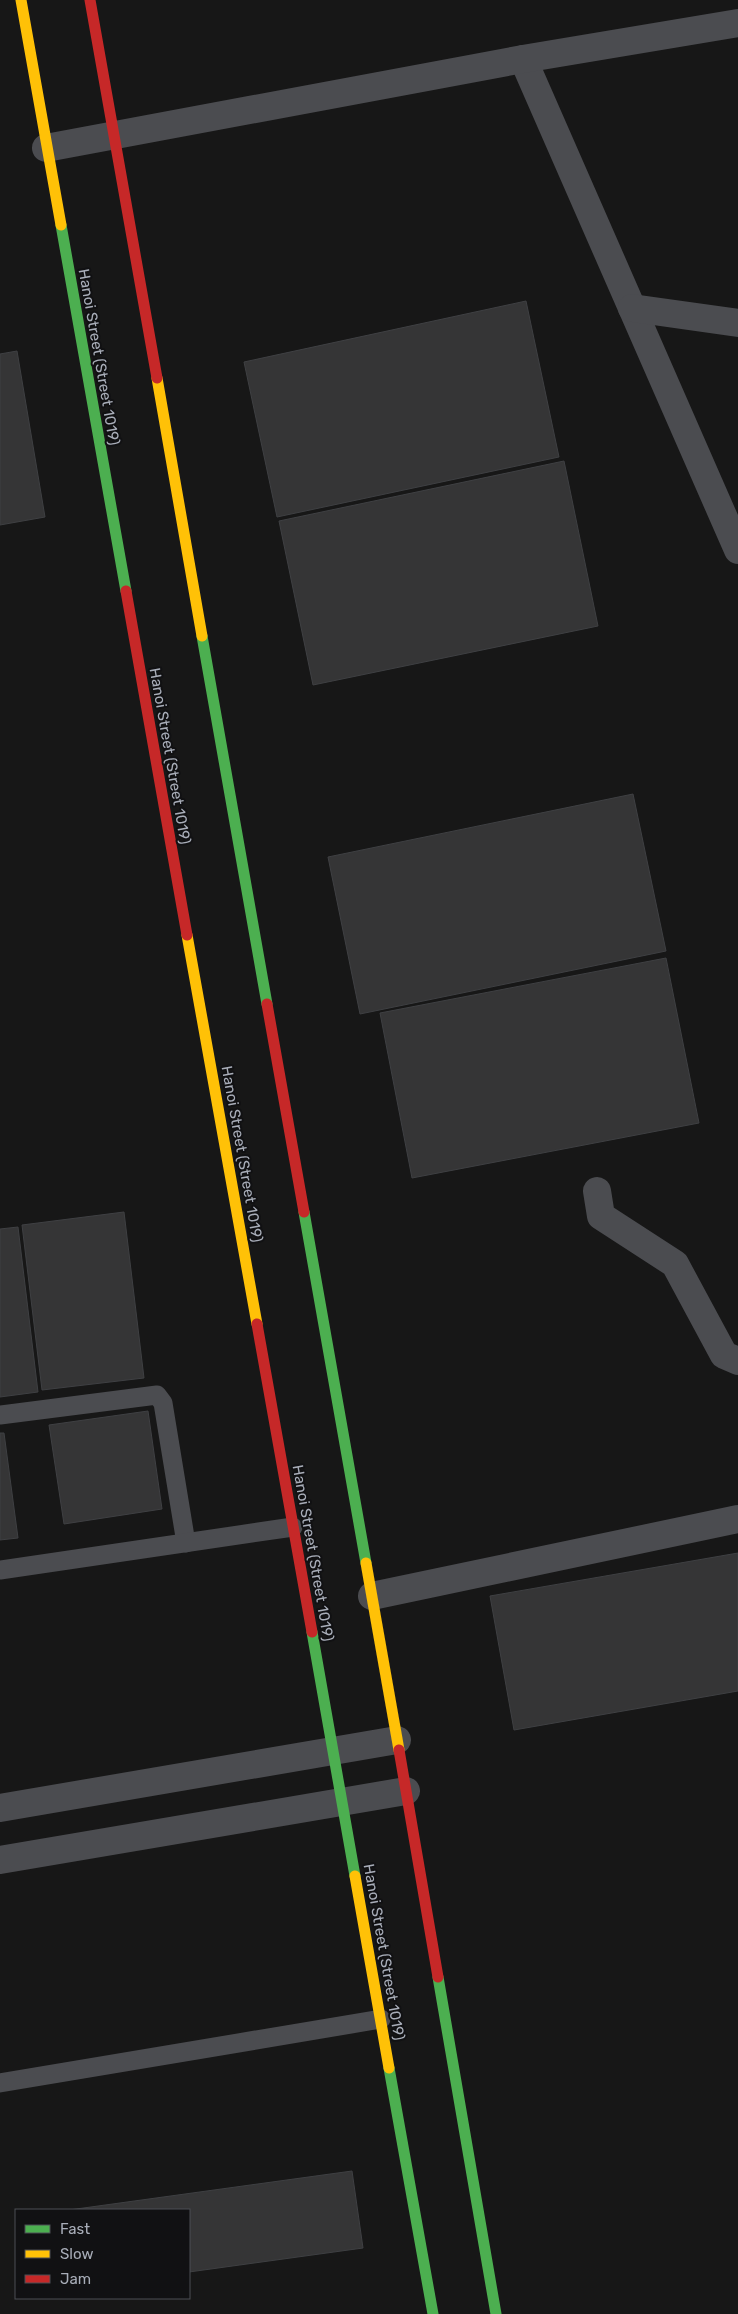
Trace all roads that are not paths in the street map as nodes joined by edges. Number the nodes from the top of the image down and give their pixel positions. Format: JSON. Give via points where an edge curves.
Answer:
{"nodes":[{"id":1,"x":21,"y":0,"type":"edge"},
{"id":2,"x":90,"y":0,"type":"edge"},
{"id":3,"x":738,"y":23,"type":"edge"},
{"id":4,"x":523,"y":59,"type":"junction"},
{"id":5,"x":114,"y":135,"type":"junction"},
{"id":6,"x":46,"y":148,"type":"junction"},
{"id":7,"x":632,"y":308,"type":"junction"},
{"id":8,"x":738,"y":323,"type":"edge"},
{"id":9,"x":738,"y":550,"type":"edge"},
{"id":10,"x":597,"y":1191,"type":"dead end"},
{"id":11,"x":738,"y":1361,"type":"edge"},
{"id":12,"x":0,"y":1415,"type":"edge"},
{"id":13,"x":738,"y":1519,"type":"edge"},
{"id":14,"x":293,"y":1527,"type":"junction"},
{"id":15,"x":186,"y":1543,"type":"junction"},
{"id":16,"x":0,"y":1570,"type":"edge"},
{"id":17,"x":372,"y":1596,"type":"junction"},
{"id":18,"x":397,"y":1740,"type":"junction"},
{"id":19,"x":333,"y":1751,"type":"junction"},
{"id":20,"x":406,"y":1791,"type":"junction"},
{"id":21,"x":342,"y":1802,"type":"junction"},
{"id":22,"x":0,"y":1808,"type":"edge"},
{"id":23,"x":0,"y":1860,"type":"edge"},
{"id":24,"x":381,"y":2019,"type":"junction"},
{"id":25,"x":0,"y":2083,"type":"edge"},
{"id":26,"x":433,"y":2314,"type":"edge"},
{"id":27,"x":496,"y":2314,"type":"edge"}],
"edges":[{"from":1,"to":6,"type":"main road","name":"Hanoi Street (Street 1019)"},
{"from":2,"to":5,"type":"main road"},
{"from":3,"to":4,"type":"street"},
{"from":4,"to":5,"type":"street"},
{"from":4,"to":7,"type":"street"},
{"from":5,"to":6,"type":"street"},
{"from":5,"to":17,"type":"main road"},
{"from":6,"to":14,"type":"main road","name":"Hanoi Street (Street 1019)"},
{"from":7,"to":8,"type":"street"},
{"from":7,"to":9,"type":"street"},
{"from":10,"to":11,"type":"street","via":[[601,1216],[675,1264],[724,1355]]},
{"from":12,"to":15,"type":"lane","via":[[157,1395],[163,1403]]},
{"from":13,"to":17,"type":"street"},
{"from":14,"to":15,"type":"lane"},
{"from":14,"to":19,"type":"main road","name":"Hanoi Street (Street 1019)"},
{"from":15,"to":16,"type":"lane"},
{"from":17,"to":18,"type":"main road"},
{"from":18,"to":19,"type":"street"},
{"from":18,"to":20,"type":"main road"},
{"from":19,"to":21,"type":"main road","name":"Hanoi Street (Street 1019)"},
{"from":19,"to":22,"type":"street"},
{"from":20,"to":21,"type":"street"},
{"from":20,"to":27,"type":"main road"},
{"from":21,"to":23,"type":"street"},
{"from":21,"to":24,"type":"main road","name":"Hanoi Street (Street 1019)"},
{"from":24,"to":25,"type":"lane"},
{"from":24,"to":26,"type":"main road","name":"Hanoi Street (Street 1019)"}]}
